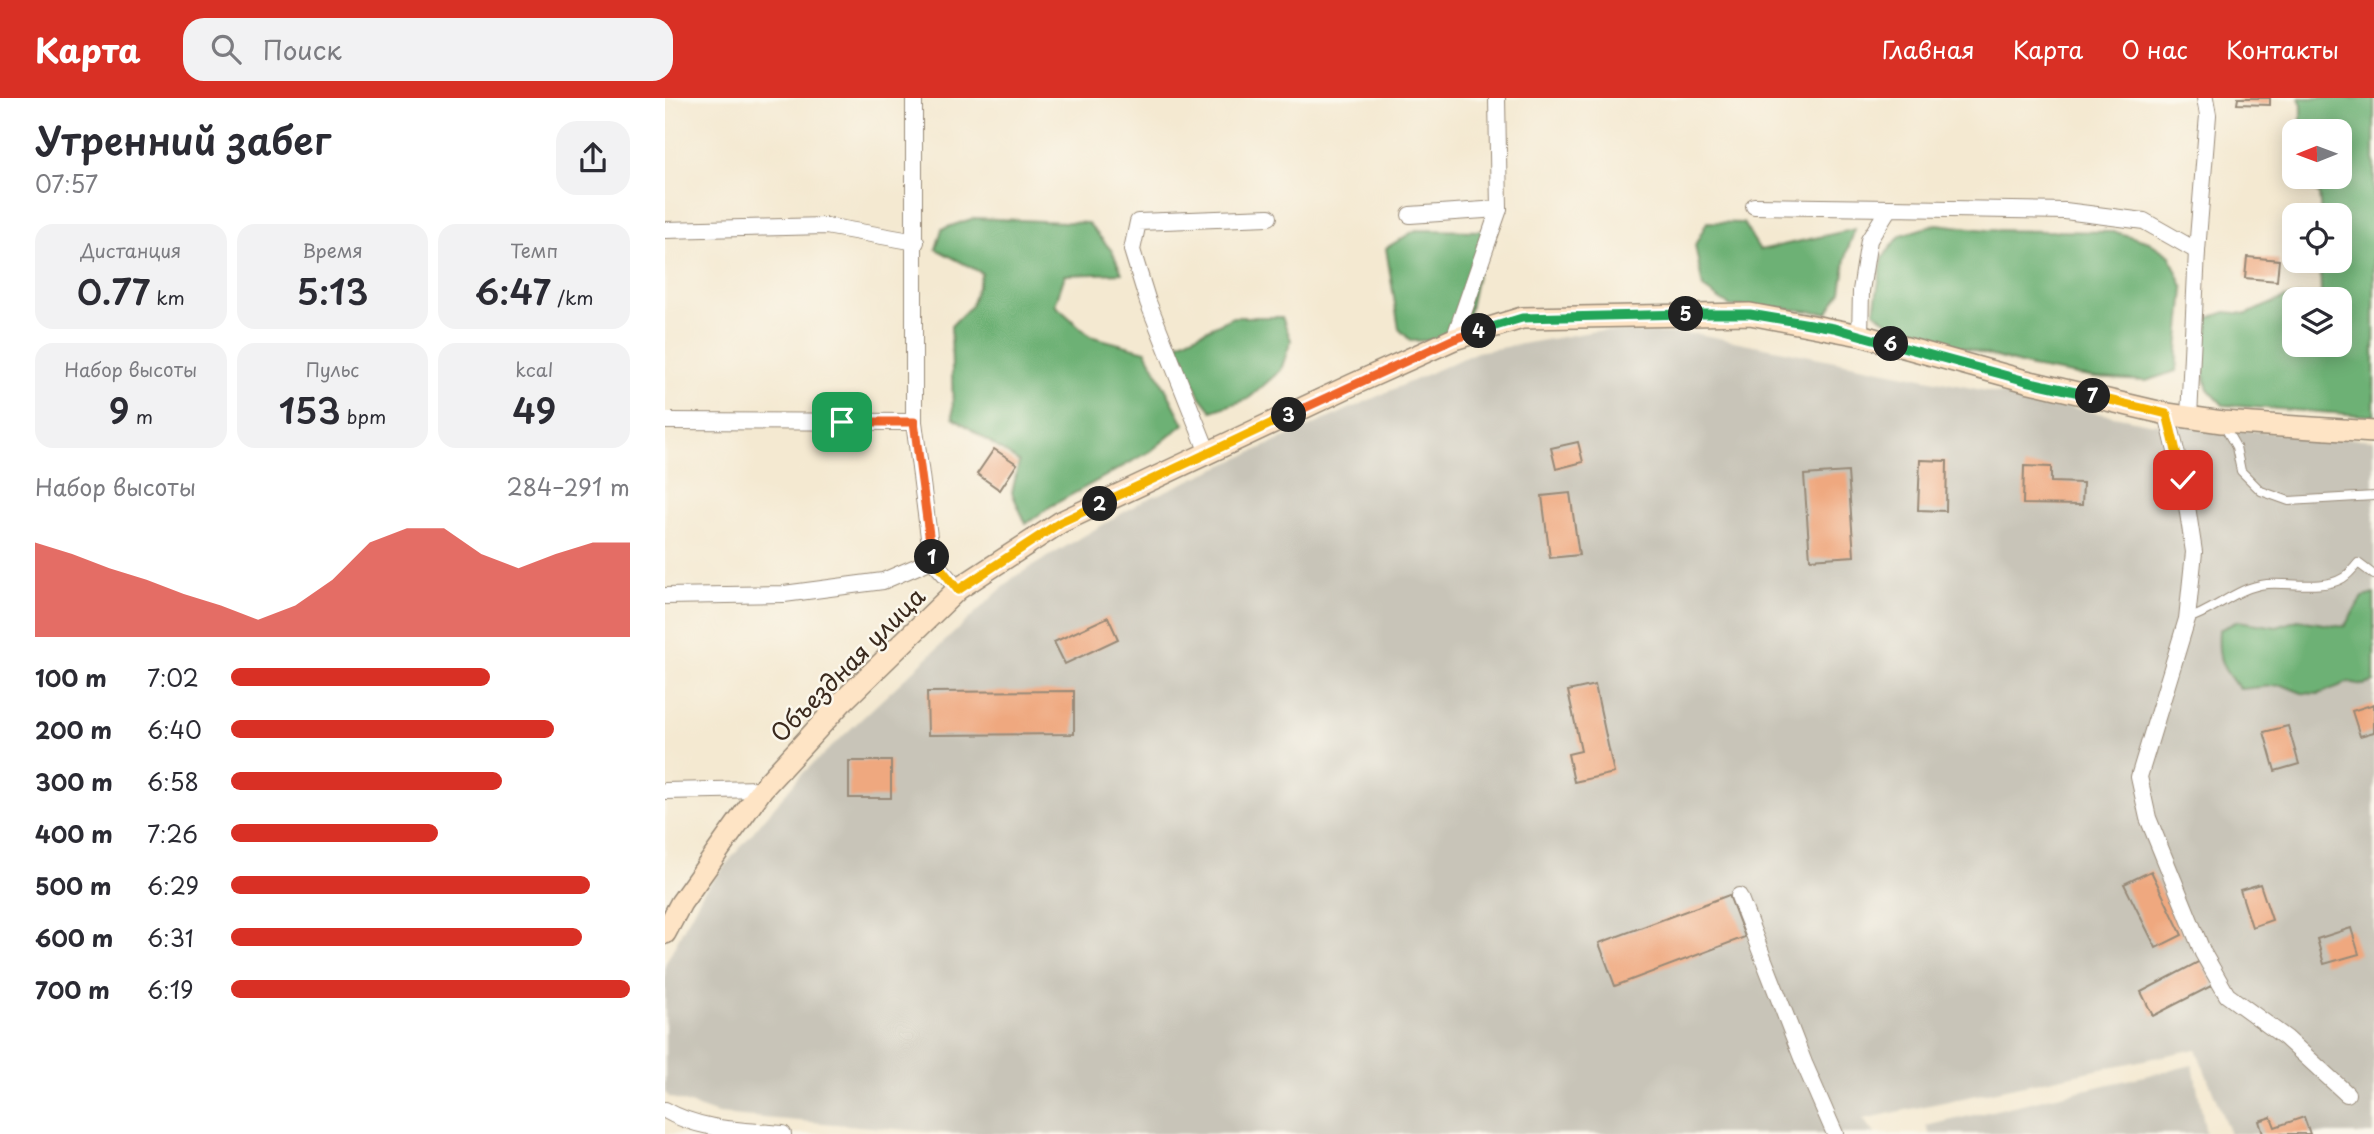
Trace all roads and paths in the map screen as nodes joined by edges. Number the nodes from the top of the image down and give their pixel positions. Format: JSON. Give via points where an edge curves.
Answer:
{"nodes":[{"id":1,"x":914,"y":98,"type":"edge"},
{"id":2,"x":1497,"y":98,"type":"edge"},
{"id":3,"x":2205,"y":98,"type":"edge"},
{"id":4,"x":1754,"y":206,"type":"dead end"},
{"id":5,"x":1889,"y":208,"type":"junction"},
{"id":6,"x":1499,"y":209,"type":"junction"},
{"id":7,"x":1410,"y":215,"type":"dead end"},
{"id":8,"x":1269,"y":216,"type":"dead end"},
{"id":9,"x":665,"y":230,"type":"edge"},
{"id":10,"x":916,"y":242,"type":"junction"},
{"id":11,"x":2197,"y":251,"type":"junction"},
{"id":12,"x":1860,"y":335,"type":"junction"},
{"id":13,"x":1454,"y":339,"type":"junction"},
{"id":14,"x":2167,"y":414,"type":"junction"},
{"id":15,"x":2189,"y":417,"type":"junction"},
{"id":16,"x":665,"y":421,"type":"edge"},
{"id":17,"x":914,"y":422,"type":"junction"},
{"id":18,"x":2222,"y":422,"type":"junction"},
{"id":19,"x":2374,"y":432,"type":"edge"},
{"id":20,"x":1208,"y":453,"type":"junction"},
{"id":21,"x":2374,"y":496,"type":"edge"},
{"id":22,"x":932,"y":560,"type":"junction"},
{"id":23,"x":2358,"y":563,"type":"junction"},
{"id":24,"x":2374,"y":569,"type":"edge"},
{"id":25,"x":2374,"y":575,"type":"edge"},
{"id":26,"x":958,"y":590,"type":"junction"},
{"id":27,"x":665,"y":596,"type":"edge"},
{"id":28,"x":2187,"y":619,"type":"junction"},
{"id":29,"x":762,"y":789,"type":"junction"},
{"id":30,"x":665,"y":791,"type":"edge"},
{"id":31,"x":1739,"y":896,"type":"dead end"},
{"id":32,"x":665,"y":933,"type":"edge"},
{"id":33,"x":2347,"y":1094,"type":"dead end"},
{"id":34,"x":665,"y":1110,"type":"edge"},
{"id":35,"x":683,"y":1127,"type":"edge"},
{"id":36,"x":783,"y":1134,"type":"edge"},
{"id":37,"x":1836,"y":1134,"type":"edge"}],
"edges":[{"from":1,"to":10,"type":"street"},
{"from":2,"to":6,"type":"street"},
{"from":3,"to":11,"type":"street","via":[[2208,115]]},
{"from":4,"to":5,"type":"street"},
{"from":5,"to":11,"type":"street","via":[[2065,211],[2144,221]]},
{"from":5,"to":12,"type":"street","via":[[1868,240]]},
{"from":6,"to":7,"type":"street"},
{"from":6,"to":13,"type":"street"},
{"from":8,"to":20,"type":"street","via":[[1138,222],[1132,250]]},
{"from":9,"to":10,"type":"street","via":[[826,226]]},
{"from":10,"to":17,"type":"street"},
{"from":11,"to":15,"type":"street"},
{"from":12,"to":13,"type":"main road","name":"Объездная улица","via":[[1750,314],[1522,318]]},
{"from":12,"to":14,"type":"main road","name":"Объездная улица"},
{"from":13,"to":20,"type":"main road","name":"Объездная улица"},
{"from":14,"to":15,"type":"main road","name":"Объездная улица"},
{"from":14,"to":28,"type":"street","via":[[2194,552]]},
{"from":15,"to":18,"type":"main road","name":"Объездная улица"},
{"from":16,"to":17,"type":"street"},
{"from":17,"to":22,"type":"street"},
{"from":18,"to":19,"type":"main road","name":"Объездная улица"},
{"from":18,"to":21,"type":"lane","via":[[2236,447],[2241,471],[2261,491],[2289,501]]},
{"from":20,"to":26,"type":"main road","name":"Объездная улица","via":[[1061,522]]},
{"from":22,"to":26,"type":"street"},
{"from":22,"to":27,"type":"street","via":[[883,581],[784,594]]},
{"from":23,"to":24,"type":"lane"},
{"from":23,"to":25,"type":"lane"},
{"from":23,"to":28,"type":"lane","via":[[2341,579],[2308,585],[2265,584],[2234,594],[2205,614]]},
{"from":26,"to":29,"type":"main road","name":"Объездная улица","via":[[842,702]]},
{"from":28,"to":33,"type":"street","via":[[2139,777],[2148,818],[2203,953],[2227,995],[2286,1038]]},
{"from":29,"to":30,"type":"street"},
{"from":29,"to":32,"type":"main road","name":"Объездная улица"},
{"from":31,"to":37,"type":"street"},
{"from":34,"to":35,"type":"street"},
{"from":35,"to":36,"type":"street"}]}
